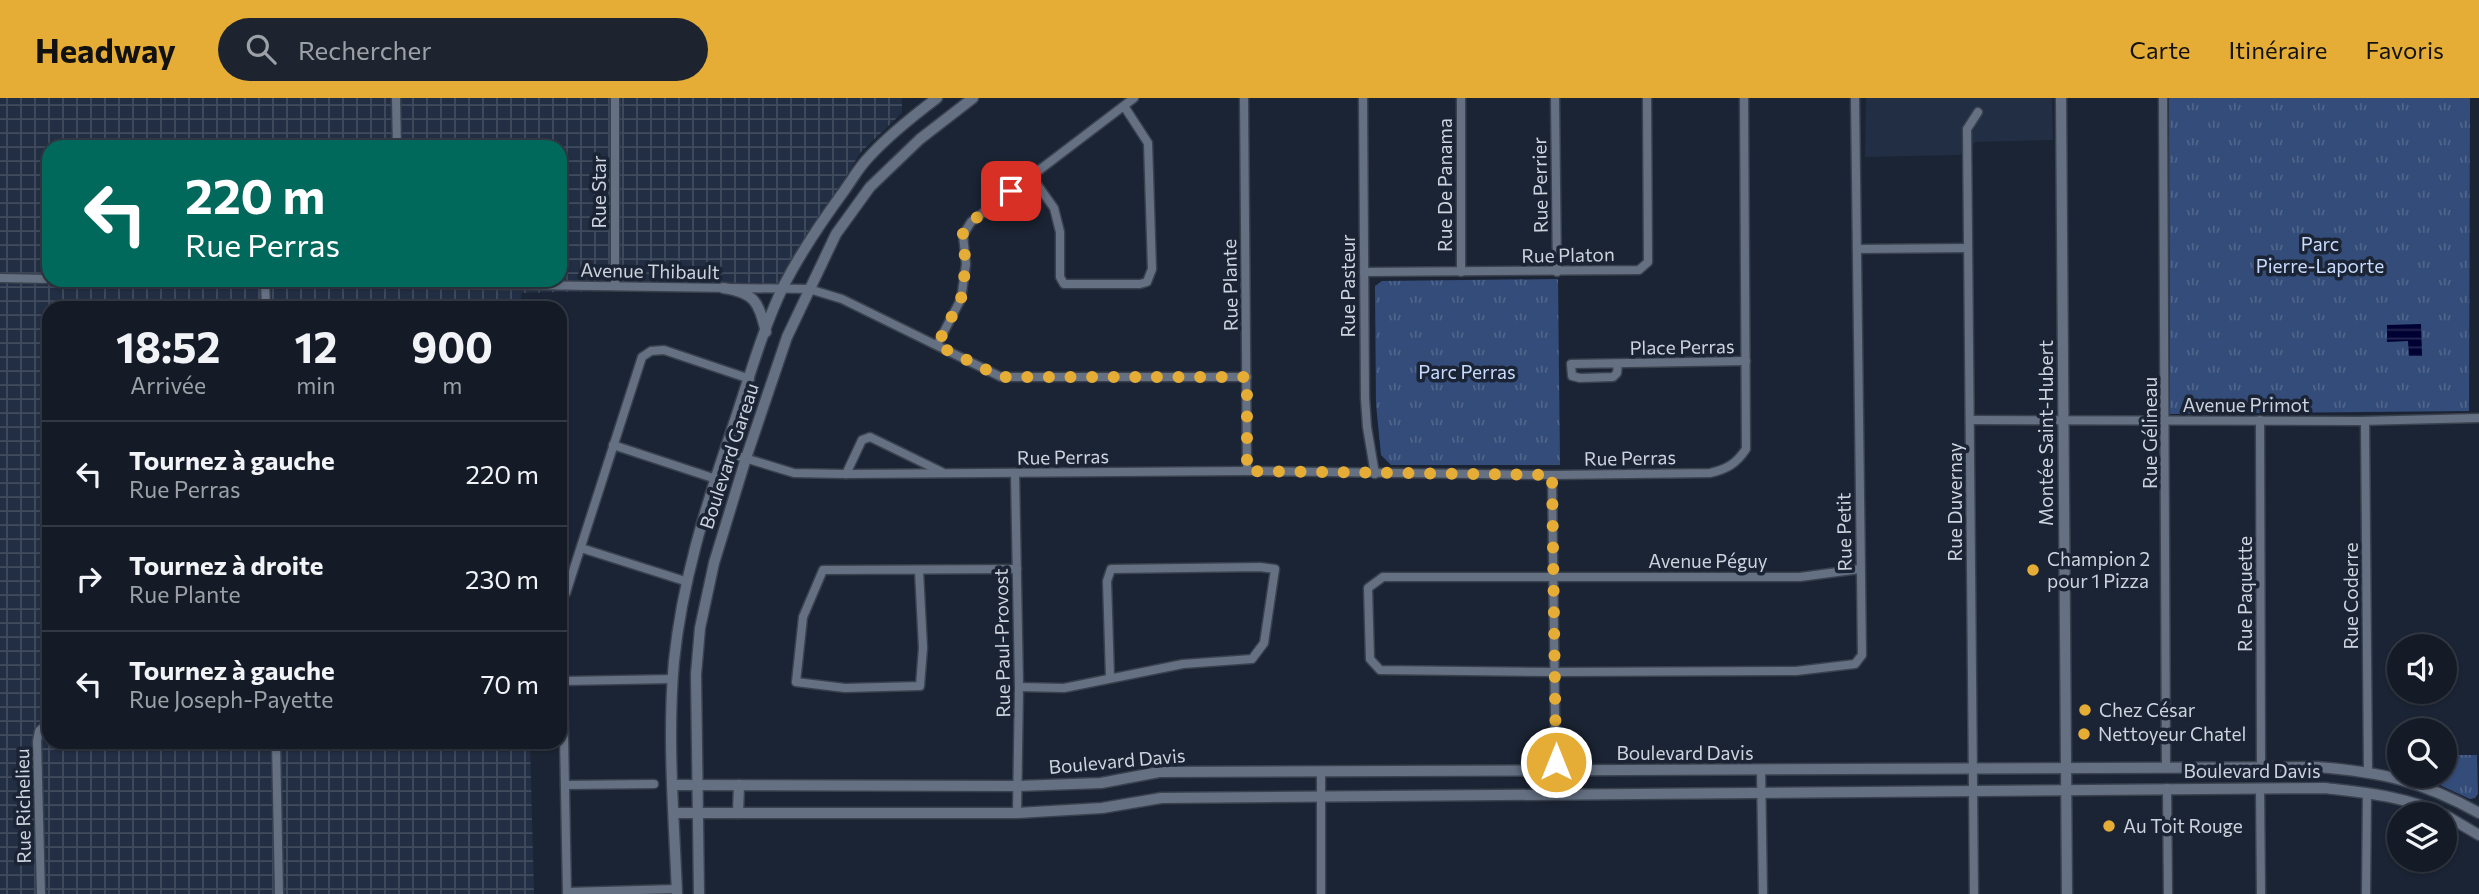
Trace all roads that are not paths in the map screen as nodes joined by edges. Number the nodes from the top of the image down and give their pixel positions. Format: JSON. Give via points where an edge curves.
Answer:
{"nodes":[{"id":1,"x":396,"y":98,"type":"edge"},
{"id":2,"x":615,"y":98,"type":"edge"},
{"id":3,"x":937,"y":98,"type":"edge"},
{"id":4,"x":973,"y":98,"type":"edge"},
{"id":5,"x":1134,"y":98,"type":"edge"},
{"id":6,"x":1244,"y":98,"type":"edge"},
{"id":7,"x":1363,"y":98,"type":"edge"},
{"id":8,"x":1461,"y":98,"type":"edge"},
{"id":9,"x":1555,"y":98,"type":"edge"},
{"id":10,"x":1647,"y":98,"type":"edge"},
{"id":11,"x":1744,"y":98,"type":"edge"},
{"id":12,"x":1855,"y":98,"type":"edge"},
{"id":13,"x":2062,"y":98,"type":"edge"},
{"id":14,"x":2163,"y":98,"type":"edge"},
{"id":15,"x":1124,"y":106,"type":"junction"},
{"id":16,"x":1978,"y":112,"type":"dead end"},
{"id":17,"x":397,"y":140,"type":"edge"},
{"id":18,"x":1031,"y":176,"type":"junction"},
{"id":19,"x":1967,"y":248,"type":"junction"},
{"id":20,"x":1857,"y":249,"type":"junction"},
{"id":21,"x":1364,"y":272,"type":"junction"},
{"id":22,"x":1461,"y":272,"type":"junction"},
{"id":23,"x":1557,"y":272,"type":"junction"},
{"id":24,"x":0,"y":278,"type":"edge"},
{"id":25,"x":42,"y":279,"type":"edge"},
{"id":26,"x":567,"y":285,"type":"edge"},
{"id":27,"x":615,"y":286,"type":"junction"},
{"id":28,"x":783,"y":287,"type":"junction"},
{"id":29,"x":723,"y":288,"type":"junction"},
{"id":30,"x":809,"y":289,"type":"junction"},
{"id":31,"x":766,"y":332,"type":"junction"},
{"id":32,"x":937,"y":345,"type":"junction"},
{"id":33,"x":1746,"y":361,"type":"junction"},
{"id":34,"x":1618,"y":364,"type":"junction"},
{"id":35,"x":1247,"y":377,"type":"junction"},
{"id":36,"x":750,"y":379,"type":"junction"},
{"id":37,"x":2479,"y":418,"type":"edge"},
{"id":38,"x":2064,"y":419,"type":"junction"},
{"id":39,"x":1970,"y":420,"type":"junction"},
{"id":40,"x":2260,"y":420,"type":"junction"},
{"id":41,"x":2166,"y":421,"type":"junction"},
{"id":42,"x":2365,"y":421,"type":"junction"},
{"id":43,"x":613,"y":445,"type":"junction"},
{"id":44,"x":725,"y":452,"type":"junction"},
{"id":45,"x":746,"y":458,"type":"junction"},
{"id":46,"x":1247,"y":471,"type":"junction"},
{"id":47,"x":944,"y":473,"type":"junction"},
{"id":48,"x":846,"y":474,"type":"junction"},
{"id":49,"x":1015,"y":474,"type":"junction"},
{"id":50,"x":1375,"y":474,"type":"junction"},
{"id":51,"x":1552,"y":475,"type":"junction"},
{"id":52,"x":716,"y":479,"type":"junction"},
{"id":53,"x":581,"y":548,"type":"junction"},
{"id":54,"x":1017,"y":569,"type":"junction"},
{"id":55,"x":1860,"y":569,"type":"junction"},
{"id":56,"x":919,"y":570,"type":"junction"},
{"id":57,"x":1555,"y":576,"type":"junction"},
{"id":58,"x":688,"y":582,"type":"junction"},
{"id":59,"x":567,"y":590,"type":"edge"},
{"id":60,"x":1556,"y":672,"type":"junction"},
{"id":61,"x":1110,"y":677,"type":"junction"},
{"id":62,"x":673,"y":679,"type":"junction"},
{"id":63,"x":567,"y":681,"type":"edge"},
{"id":64,"x":1019,"y":687,"type":"junction"},
{"id":65,"x":42,"y":728,"type":"edge"},
{"id":66,"x":276,"y":749,"type":"edge"},
{"id":67,"x":564,"y":749,"type":"edge"},
{"id":68,"x":2143,"y":768,"type":"junction"},
{"id":69,"x":2166,"y":768,"type":"junction"},
{"id":70,"x":2260,"y":768,"type":"junction"},
{"id":71,"x":1971,"y":769,"type":"junction"},
{"id":72,"x":2065,"y":769,"type":"junction"},
{"id":73,"x":1761,"y":770,"type":"junction"},
{"id":74,"x":1556,"y":771,"type":"junction"},
{"id":75,"x":2368,"y":771,"type":"junction"},
{"id":76,"x":1321,"y":772,"type":"junction"},
{"id":77,"x":653,"y":784,"type":"dead end"},
{"id":78,"x":565,"y":785,"type":"junction"},
{"id":79,"x":673,"y":785,"type":"junction"},
{"id":80,"x":696,"y":785,"type":"junction"},
{"id":81,"x":739,"y":785,"type":"junction"},
{"id":82,"x":1017,"y":786,"type":"junction"},
{"id":83,"x":2143,"y":788,"type":"junction"},
{"id":84,"x":2168,"y":788,"type":"junction"},
{"id":85,"x":2066,"y":789,"type":"junction"},
{"id":86,"x":2260,"y":789,"type":"junction"},
{"id":87,"x":1972,"y":790,"type":"junction"},
{"id":88,"x":1556,"y":793,"type":"junction"},
{"id":89,"x":1762,"y":793,"type":"junction"},
{"id":90,"x":2367,"y":793,"type":"junction"},
{"id":91,"x":1322,"y":796,"type":"junction"},
{"id":92,"x":2413,"y":802,"type":"edge"},
{"id":93,"x":674,"y":813,"type":"junction"},
{"id":94,"x":696,"y":813,"type":"junction"},
{"id":95,"x":738,"y":813,"type":"junction"},
{"id":96,"x":1017,"y":813,"type":"junction"},
{"id":97,"x":2479,"y":813,"type":"edge"},
{"id":98,"x":2457,"y":822,"type":"edge"},
{"id":99,"x":2479,"y":835,"type":"edge"},
{"id":100,"x":676,"y":892,"type":"edge"},
{"id":101,"x":567,"y":893,"type":"edge"},
{"id":102,"x":41,"y":894,"type":"edge"},
{"id":103,"x":279,"y":894,"type":"edge"},
{"id":104,"x":699,"y":894,"type":"edge"},
{"id":105,"x":1321,"y":894,"type":"edge"},
{"id":106,"x":1763,"y":894,"type":"edge"},
{"id":107,"x":1973,"y":894,"type":"edge"},
{"id":108,"x":2067,"y":894,"type":"edge"},
{"id":109,"x":2168,"y":894,"type":"edge"},
{"id":110,"x":2261,"y":894,"type":"edge"},
{"id":111,"x":2366,"y":894,"type":"edge"}],
"edges":[{"from":1,"to":17,"type":"street"},
{"from":2,"to":27,"type":"street","name":"Rue Star"},
{"from":3,"to":28,"type":"street","name":"Boulevard Gareau","via":[[868,158]]},
{"from":4,"to":30,"type":"street","name":"Boulevard Gareau","via":[[920,139],[870,187],[836,234]]},
{"from":5,"to":15,"type":"street"},
{"from":6,"to":35,"type":"street","name":"Rue Plante"},
{"from":7,"to":21,"type":"street","name":"Rue Pasteur"},
{"from":8,"to":22,"type":"street","name":"Rue De Panama"},
{"from":9,"to":23,"type":"street","name":"Rue Perrier"},
{"from":10,"to":23,"type":"street","name":"Rue Platon","via":[[1648,262],[1639,270]]},
{"from":11,"to":33,"type":"street","name":"Rue Perras"},
{"from":12,"to":20,"type":"street","name":"Rue Petit"},
{"from":13,"to":38,"type":"street","name":"Montée Saint-Hubert"},
{"from":14,"to":41,"type":"street","name":"Rue Gélineau"},
{"from":15,"to":18,"type":"street"},
{"from":15,"to":18,"type":"street","via":[[1148,142],[1152,269],[1147,282],[1064,284],[1054,208]]},
{"from":16,"to":19,"type":"street","name":"Rue Duvernay","via":[[1967,130]]},
{"from":18,"to":32,"type":"street","via":[[971,222],[962,235],[966,264],[961,299]]},
{"from":19,"to":20,"type":"street"},
{"from":19,"to":39,"type":"street","name":"Rue Duvernay"},
{"from":20,"to":55,"type":"street","name":"Rue Petit"},
{"from":21,"to":22,"type":"street","name":"Rue Platon"},
{"from":21,"to":50,"type":"street","name":"Rue Pasteur","via":[[1365,398]]},
{"from":22,"to":23,"type":"street","name":"Rue Platon"},
{"from":24,"to":25,"type":"street"},
{"from":26,"to":27,"type":"street","name":"Avenue Thibault"},
{"from":27,"to":29,"type":"street","name":"Avenue Thibault"},
{"from":28,"to":29,"type":"street","name":"Avenue Thibault"},
{"from":28,"to":30,"type":"street","name":"Avenue Thibault"},
{"from":28,"to":31,"type":"street","name":"Boulevard Gareau"},
{"from":29,"to":31,"type":"street","via":[[750,296],[760,309]]},
{"from":30,"to":32,"type":"street","name":"Avenue Thibault","via":[[842,299]]},
{"from":30,"to":45,"type":"street","name":"Boulevard Gareau","via":[[787,337]]},
{"from":31,"to":36,"type":"street","name":"Boulevard Gareau"},
{"from":32,"to":35,"type":"street","name":"Avenue Thibault","via":[[1001,377]]},
{"from":33,"to":34,"type":"street","name":"Place Perras"},
{"from":33,"to":51,"type":"street","name":"Rue Perras","via":[[1746,449],[1726,469]]},
{"from":34,"to":34,"type":"street","name":"Place Perras","via":[[1572,364],[1572,376],[1613,377]]},
{"from":35,"to":46,"type":"street","name":"Rue Plante"},
{"from":36,"to":43,"type":"street","via":[[664,350],[651,351],[642,357]]},
{"from":36,"to":44,"type":"street","name":"Boulevard Gareau"},
{"from":37,"to":42,"type":"street","name":"Avenue Primot"},
{"from":38,"to":39,"type":"street","name":"Avenue Primot"},
{"from":38,"to":41,"type":"street","name":"Avenue Primot"},
{"from":38,"to":72,"type":"street","name":"Montée Saint-Hubert"},
{"from":39,"to":71,"type":"street","name":"Rue Duvernay"},
{"from":40,"to":41,"type":"street","name":"Avenue Primot"},
{"from":40,"to":42,"type":"street","name":"Avenue Primot"},
{"from":40,"to":70,"type":"street","name":"Rue Paquette"},
{"from":41,"to":69,"type":"street","name":"Rue Gélineau"},
{"from":42,"to":75,"type":"street","name":"Rue Coderre"},
{"from":43,"to":52,"type":"street"},
{"from":43,"to":53,"type":"street"},
{"from":44,"to":45,"type":"street","name":"Rue Perras"},
{"from":44,"to":52,"type":"street","name":"Boulevard Gareau"},
{"from":45,"to":48,"type":"street","name":"Rue Perras","via":[[794,473]]},
{"from":45,"to":80,"type":"street","name":"Boulevard Gareau","via":[[700,628]]},
{"from":46,"to":49,"type":"street","name":"Rue Perras"},
{"from":46,"to":50,"type":"street","name":"Rue Perras"},
{"from":47,"to":48,"type":"street","name":"Rue Perras"},
{"from":47,"to":48,"type":"street","name":"Rue Perras","via":[[870,437],[862,440]]},
{"from":47,"to":49,"type":"street","name":"Rue Perras"},
{"from":49,"to":54,"type":"street","name":"Rue Paul-Provost"},
{"from":50,"to":51,"type":"street","name":"Rue Perras"},
{"from":51,"to":57,"type":"street"},
{"from":52,"to":58,"type":"street","name":"Boulevard Gareau"},
{"from":53,"to":58,"type":"street"},
{"from":53,"to":59,"type":"street"},
{"from":54,"to":56,"type":"street"},
{"from":54,"to":64,"type":"street","name":"Rue Paul-Provost"},
{"from":55,"to":57,"type":"street","name":"Avenue Péguy","via":[[1800,577]]},
{"from":55,"to":60,"type":"street","name":"Rue Petit","via":[[1862,655],[1855,664],[1796,671]]},
{"from":56,"to":56,"type":"street","via":[[823,569],[803,617],[796,682],[845,688],[920,686]]},
{"from":57,"to":60,"type":"street"},
{"from":57,"to":60,"type":"street","name":"Avenue Péguy","via":[[1383,577],[1368,588],[1370,659],[1380,670]]},
{"from":58,"to":62,"type":"street","name":"Boulevard Gareau"},
{"from":60,"to":74,"type":"street"},
{"from":61,"to":61,"type":"street","via":[[1183,664],[1252,659],[1264,643],[1275,569],[1111,569],[1107,581]]},
{"from":61,"to":64,"type":"street","via":[[1064,688]]},
{"from":62,"to":63,"type":"street"},
{"from":62,"to":79,"type":"street","name":"Boulevard Gareau"},
{"from":64,"to":82,"type":"street","name":"Rue Paul-Provost"},
{"from":65,"to":102,"type":"street","name":"Rue Richelieu","via":[[37,741]]},
{"from":66,"to":103,"type":"street"},
{"from":67,"to":78,"type":"street"},
{"from":68,"to":69,"type":"street","name":"Boulevard Davis"},
{"from":68,"to":72,"type":"street","name":"Boulevard Davis"},
{"from":68,"to":83,"type":"street"},
{"from":69,"to":70,"type":"street","name":"Boulevard Davis"},
{"from":70,"to":75,"type":"street","name":"Boulevard Davis"},
{"from":71,"to":72,"type":"street","name":"Boulevard Davis"},
{"from":71,"to":73,"type":"street","name":"Boulevard Davis"},
{"from":71,"to":87,"type":"street","name":"Rue Duvernay"},
{"from":72,"to":85,"type":"street","name":"Montée Saint-Hubert"},
{"from":73,"to":74,"type":"street","name":"Boulevard Davis"},
{"from":73,"to":89,"type":"street"},
{"from":74,"to":76,"type":"street","name":"Boulevard Davis"},
{"from":74,"to":88,"type":"street"},
{"from":75,"to":97,"type":"street","name":"Boulevard Davis","via":[[2428,788]]},
{"from":76,"to":82,"type":"street","name":"Boulevard Davis","via":[[1159,772],[1101,783]]},
{"from":76,"to":91,"type":"street"},
{"from":77,"to":78,"type":"street"},
{"from":78,"to":101,"type":"street"},
{"from":79,"to":80,"type":"street","name":"Boulevard Davis"},
{"from":79,"to":93,"type":"street","name":"Boulevard Gareau"},
{"from":80,"to":81,"type":"street","name":"Boulevard Davis"},
{"from":80,"to":94,"type":"street","name":"Boulevard Gareau"},
{"from":81,"to":82,"type":"street","name":"Boulevard Davis"},
{"from":81,"to":95,"type":"street"},
{"from":82,"to":96,"type":"street","name":"Rue Paul-Provost"},
{"from":83,"to":84,"type":"street","name":"Boulevard Davis"},
{"from":83,"to":85,"type":"street","name":"Boulevard Davis"},
{"from":84,"to":86,"type":"street","name":"Boulevard Davis"},
{"from":84,"to":109,"type":"street"},
{"from":85,"to":87,"type":"street","name":"Boulevard Davis"},
{"from":85,"to":108,"type":"street","name":"Montée Saint-Hubert"},
{"from":86,"to":90,"type":"street","name":"Boulevard Davis"},
{"from":86,"to":110,"type":"street"},
{"from":87,"to":89,"type":"street","name":"Boulevard Davis"},
{"from":87,"to":107,"type":"street","name":"Rue Duvernay"},
{"from":88,"to":89,"type":"street","name":"Boulevard Davis"},
{"from":88,"to":91,"type":"street","name":"Boulevard Davis"},
{"from":89,"to":106,"type":"street"},
{"from":90,"to":92,"type":"street","name":"Boulevard Davis"},
{"from":90,"to":111,"type":"street"},
{"from":91,"to":96,"type":"street","name":"Boulevard Davis","via":[[1161,798],[1102,808]]},
{"from":91,"to":105,"type":"street"},
{"from":93,"to":94,"type":"street","name":"Boulevard Davis"},
{"from":93,"to":100,"type":"street","name":"Boulevard Gareau"},
{"from":94,"to":95,"type":"street","name":"Boulevard Davis"},
{"from":94,"to":104,"type":"street","name":"Boulevard Gareau"},
{"from":95,"to":96,"type":"street","name":"Boulevard Davis"},
{"from":98,"to":99,"type":"street","name":"Boulevard Davis"},
{"from":100,"to":101,"type":"street"}]}
